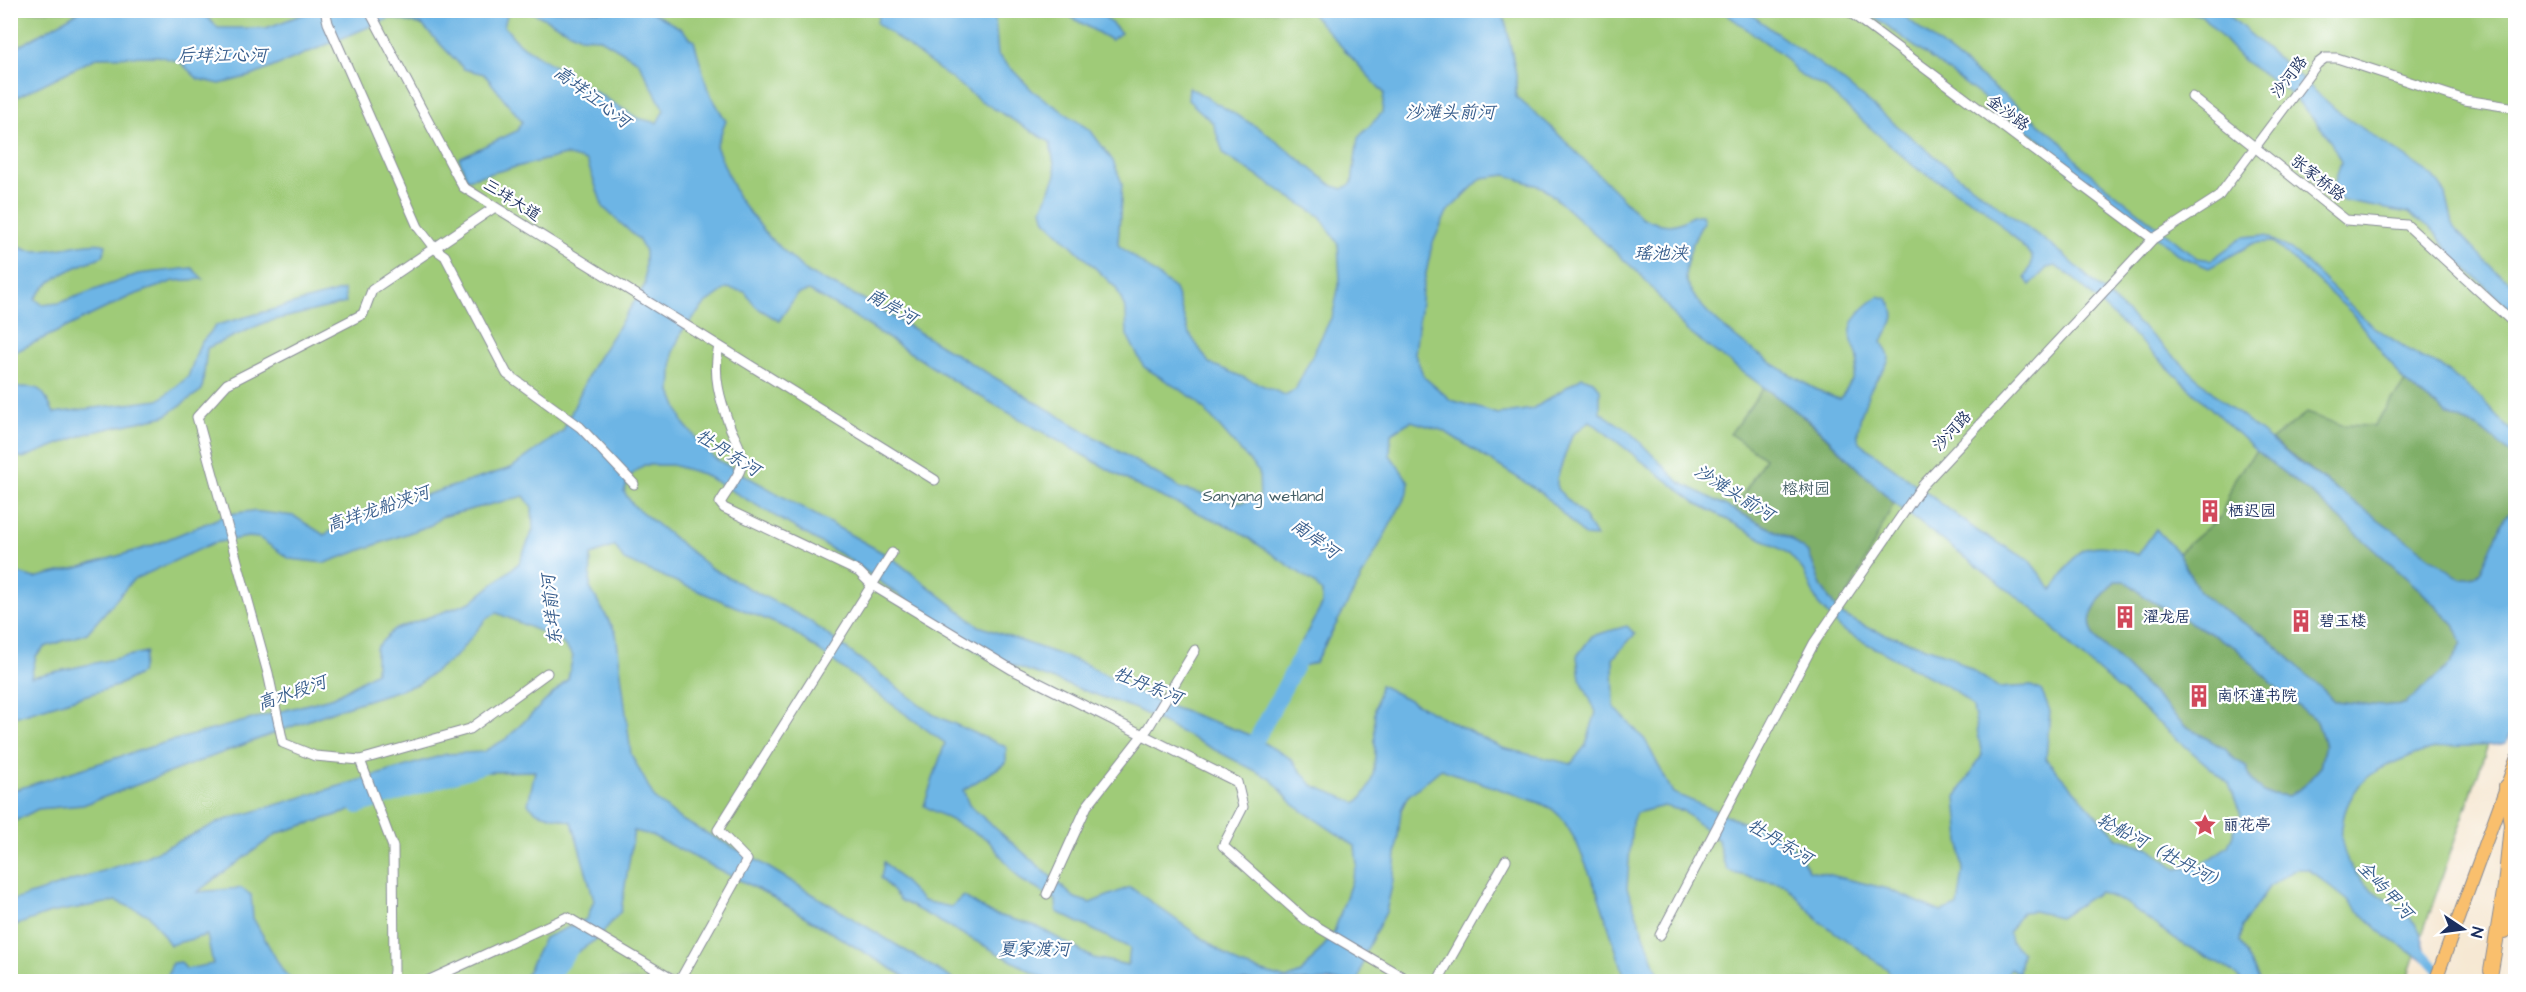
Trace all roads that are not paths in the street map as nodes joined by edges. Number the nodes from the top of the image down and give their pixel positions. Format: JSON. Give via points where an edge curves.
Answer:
{"nodes":[{"id":1,"x":325,"y":10,"type":"edge"},
{"id":2,"x":369,"y":10,"type":"edge"},
{"id":3,"x":1847,"y":10,"type":"edge"},
{"id":4,"x":2192,"y":98,"type":"dead end"},
{"id":5,"x":2516,"y":108,"type":"edge"},
{"id":6,"x":2254,"y":147,"type":"junction"},
{"id":7,"x":495,"y":207,"type":"junction"},
{"id":8,"x":2152,"y":239,"type":"junction"},
{"id":9,"x":434,"y":248,"type":"junction"},
{"id":10,"x":2516,"y":325,"type":"edge"},
{"id":11,"x":719,"y":346,"type":"junction"},
{"id":12,"x":935,"y":480,"type":"dead end"},
{"id":13,"x":632,"y":482,"type":"dead end"},
{"id":14,"x":892,"y":554,"type":"dead end"},
{"id":15,"x":872,"y":585,"type":"junction"},
{"id":16,"x":1196,"y":650,"type":"dead end"},
{"id":17,"x":547,"y":673,"type":"dead end"},
{"id":18,"x":1145,"y":732,"type":"junction"},
{"id":19,"x":2515,"y":762,"type":"edge"},
{"id":20,"x":362,"y":764,"type":"junction"},
{"id":21,"x":2506,"y":786,"type":"junction"},
{"id":22,"x":1506,"y":860,"type":"dead end"},
{"id":23,"x":1047,"y":894,"type":"dead end"},
{"id":24,"x":2516,"y":901,"type":"edge"},
{"id":25,"x":1660,"y":935,"type":"dead end"},
{"id":26,"x":2489,"y":976,"type":"edge"},
{"id":27,"x":392,"y":981,"type":"edge"},
{"id":28,"x":425,"y":981,"type":"edge"},
{"id":29,"x":678,"y":981,"type":"edge"},
{"id":30,"x":1411,"y":981,"type":"edge"},
{"id":31,"x":1437,"y":981,"type":"edge"},
{"id":32,"x":2435,"y":981,"type":"edge"}],
"edges":[{"from":1,"to":9,"type":"street","via":[[418,227]]},
{"from":2,"to":7,"type":"street","name":"三垟大道","via":[[463,187]]},
{"from":3,"to":8,"type":"street","name":"金沙路"},
{"from":4,"to":6,"type":"street","name":"张家桥路"},
{"from":5,"to":6,"type":"street","name":"沙河路","via":[[2465,100],[2337,58],[2325,58]]},
{"from":6,"to":8,"type":"street","name":"沙河路","via":[[2218,197]]},
{"from":6,"to":10,"type":"street","name":"张家桥路","via":[[2346,220],[2407,225]]},
{"from":7,"to":9,"type":"street"},
{"from":7,"to":11,"type":"street","name":"三垟大道"},
{"from":8,"to":25,"type":"street","name":"沙河路","via":[[1922,486],[1814,643]]},
{"from":9,"to":13,"type":"street","via":[[445,256],[507,374],[582,428]]},
{"from":9,"to":20,"type":"street","via":[[372,290],[363,314],[227,384],[197,417],[270,685],[282,743],[315,756]]},
{"from":11,"to":12,"type":"street"},
{"from":11,"to":15,"type":"street","via":[[716,380],[741,449],[741,467],[720,502],[724,508],[859,572]]},
{"from":14,"to":15,"type":"street"},
{"from":15,"to":18,"type":"street","via":[[1011,669]]},
{"from":15,"to":29,"type":"street","via":[[718,830],[747,860]]},
{"from":16,"to":18,"type":"street"},
{"from":17,"to":20,"type":"street","via":[[470,729]]},
{"from":18,"to":23,"type":"street","via":[[1087,806]]},
{"from":18,"to":30,"type":"street","via":[[1237,782],[1243,807],[1223,846],[1306,920]]},
{"from":19,"to":21,"type":"main road"},
{"from":20,"to":27,"type":"street","via":[[393,848]]},
{"from":21,"to":26,"type":"highway","via":[[2511,825]]},
{"from":21,"to":32,"type":"main road"},
{"from":22,"to":31,"type":"street"},
{"from":24,"to":26,"type":"highway"},
{"from":28,"to":29,"type":"street","via":[[567,917]]}]}
